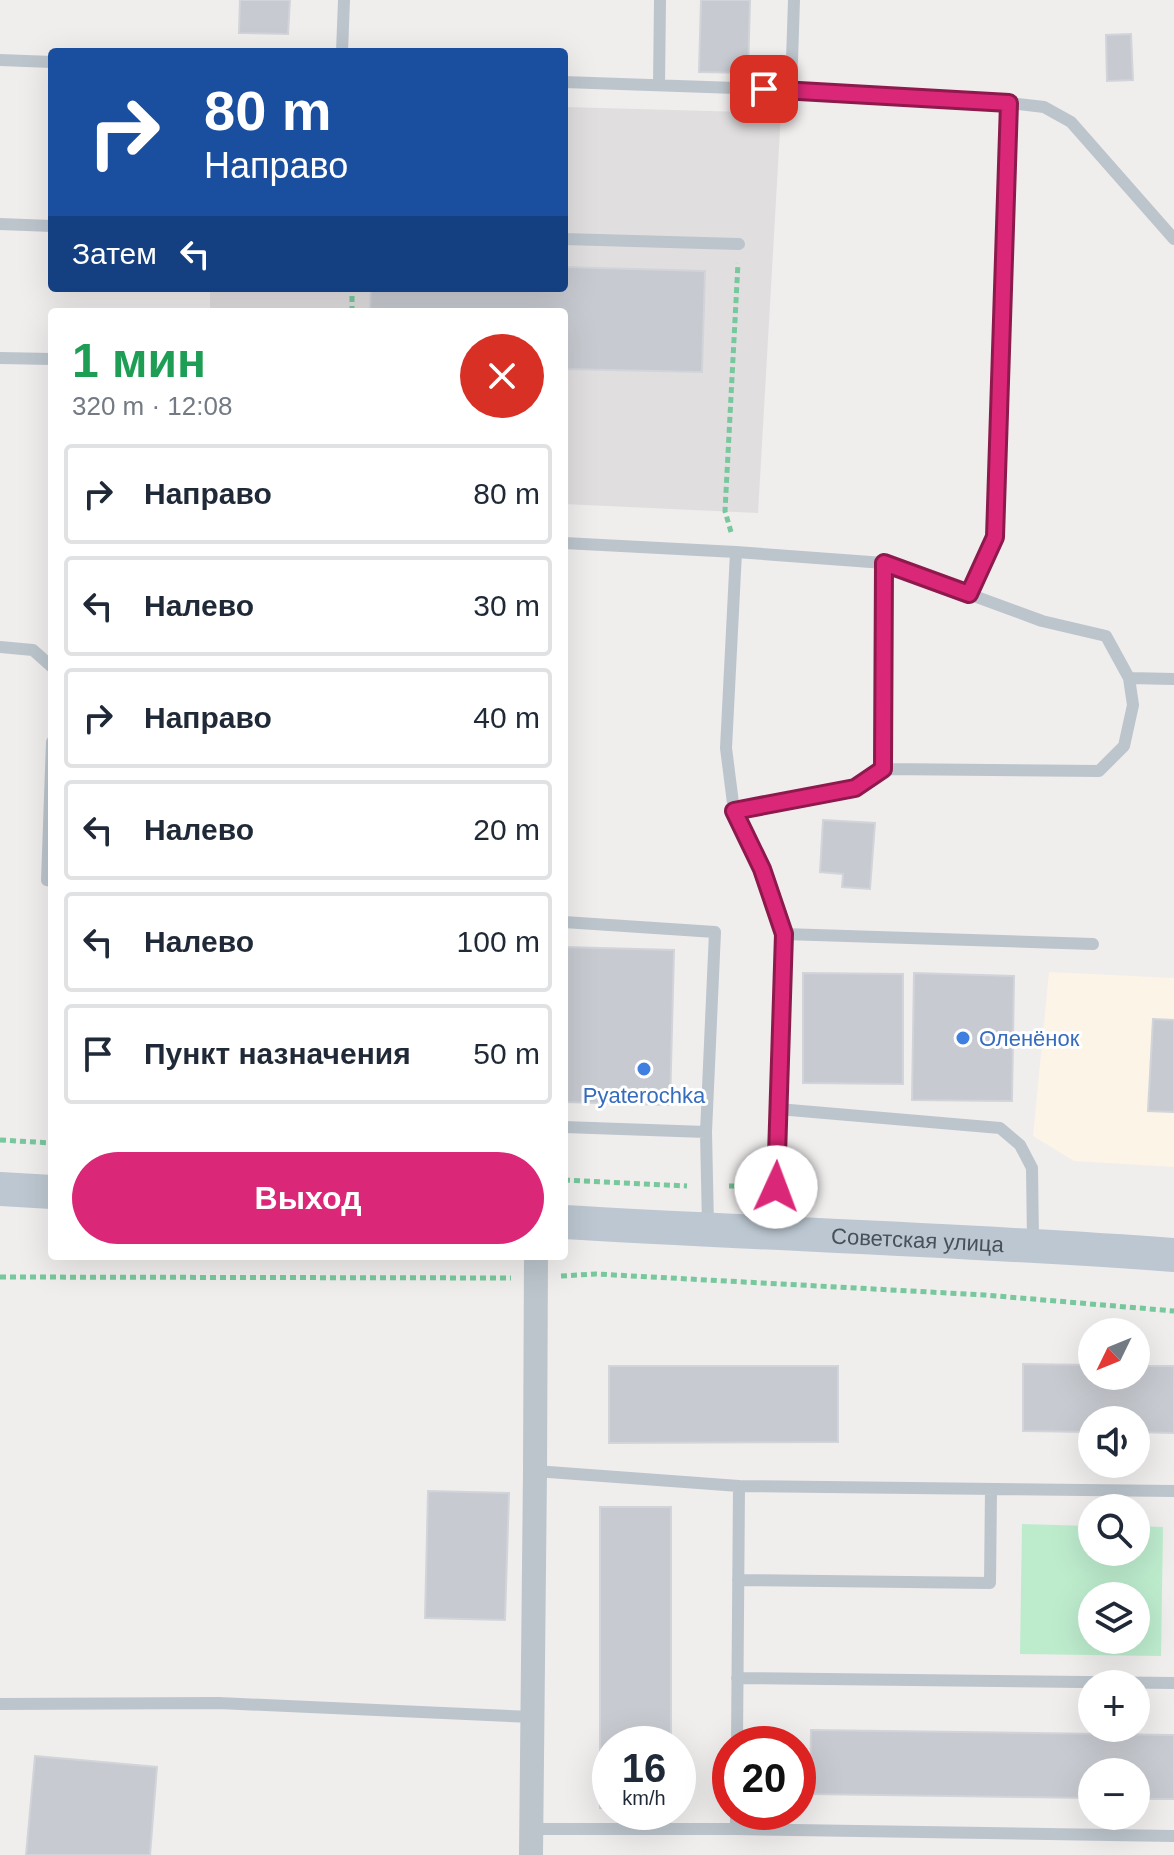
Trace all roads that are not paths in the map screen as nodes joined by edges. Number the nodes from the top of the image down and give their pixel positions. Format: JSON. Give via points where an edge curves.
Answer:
{"nodes":[{"id":1,"x":344,"y":0,"type":"edge"},
{"id":2,"x":660,"y":0,"type":"edge"},
{"id":3,"x":794,"y":0,"type":"edge"},
{"id":4,"x":342,"y":48,"type":"edge"},
{"id":5,"x":0,"y":60,"type":"edge"},
{"id":6,"x":48,"y":62,"type":"edge"},
{"id":7,"x":568,"y":82,"type":"edge"},
{"id":8,"x":659,"y":85,"type":"junction"},
{"id":9,"x":791,"y":90,"type":"junction"},
{"id":10,"x":1009,"y":103,"type":"junction"},
{"id":11,"x":0,"y":224,"type":"edge"},
{"id":12,"x":48,"y":226,"type":"edge"},
{"id":13,"x":568,"y":239,"type":"edge"},
{"id":14,"x":1174,"y":239,"type":"edge"},
{"id":15,"x":739,"y":244,"type":"road end"},
{"id":16,"x":0,"y":358,"type":"edge"},
{"id":17,"x":48,"y":359,"type":"edge"},
{"id":18,"x":568,"y":543,"type":"edge"},
{"id":19,"x":736,"y":552,"type":"junction"},
{"id":20,"x":884,"y":563,"type":"junction"},
{"id":21,"x":969,"y":594,"type":"junction"},
{"id":22,"x":0,"y":647,"type":"edge"},
{"id":23,"x":48,"y":663,"type":"edge"},
{"id":24,"x":1129,"y":678,"type":"junction"},
{"id":25,"x":1174,"y":679,"type":"edge"},
{"id":26,"x":883,"y":769,"type":"junction"},
{"id":27,"x":734,"y":811,"type":"junction"},
{"id":28,"x":48,"y":852,"type":"edge"},
{"id":29,"x":48,"y":880,"type":"edge"},
{"id":30,"x":568,"y":922,"type":"edge"},
{"id":31,"x":784,"y":934,"type":"junction"},
{"id":32,"x":1093,"y":944,"type":"dead end"},
{"id":33,"x":778,"y":1109,"type":"junction"},
{"id":34,"x":568,"y":1127,"type":"edge"},
{"id":35,"x":706,"y":1132,"type":"junction"},
{"id":36,"x":0,"y":1189,"type":"edge"},
{"id":37,"x":48,"y":1192,"type":"edge"},
{"id":38,"x":568,"y":1222,"type":"edge"},
{"id":39,"x":708,"y":1230,"type":"junction"},
{"id":40,"x":773,"y":1234,"type":"junction"},
{"id":41,"x":1033,"y":1245,"type":"junction"},
{"id":42,"x":1174,"y":1255,"type":"edge"},
{"id":43,"x":535,"y":1267,"type":"edge"},
{"id":44,"x":535,"y":1471,"type":"junction"},
{"id":45,"x":739,"y":1486,"type":"junction"},
{"id":46,"x":991,"y":1489,"type":"junction"},
{"id":47,"x":1174,"y":1491,"type":"edge"},
{"id":48,"x":738,"y":1580,"type":"junction"},
{"id":49,"x":737,"y":1678,"type":"junction"},
{"id":50,"x":1174,"y":1683,"type":"edge"},
{"id":51,"x":0,"y":1704,"type":"edge"},
{"id":52,"x":532,"y":1717,"type":"junction"},
{"id":53,"x":737,"y":1726,"type":"edge"},
{"id":54,"x":531,"y":1829,"type":"junction"},
{"id":55,"x":712,"y":1829,"type":"edge"},
{"id":56,"x":799,"y":1830,"type":"edge"},
{"id":57,"x":1174,"y":1836,"type":"edge"},
{"id":58,"x":531,"y":1855,"type":"edge"}],
"edges":[{"from":1,"to":4,"type":"lane"},
{"from":2,"to":8,"type":"lane"},
{"from":3,"to":9,"type":"lane"},
{"from":5,"to":6,"type":"lane"},
{"from":7,"to":8,"type":"lane"},
{"from":8,"to":9,"type":"lane"},
{"from":9,"to":10,"type":"lane"},
{"from":10,"to":14,"type":"lane","via":[[1044,107],[1071,122]]},
{"from":10,"to":21,"type":"lane","via":[[995,537]]},
{"from":11,"to":12,"type":"lane"},
{"from":13,"to":15,"type":"lane"},
{"from":16,"to":17,"type":"lane"},
{"from":18,"to":19,"type":"lane"},
{"from":19,"to":20,"type":"lane"},
{"from":19,"to":27,"type":"lane","via":[[726,748]]},
{"from":20,"to":21,"type":"lane"},
{"from":20,"to":26,"type":"lane"},
{"from":21,"to":24,"type":"lane","via":[[1042,621],[1106,636]]},
{"from":22,"to":23,"type":"lane","via":[[33,650]]},
{"from":24,"to":25,"type":"lane"},
{"from":24,"to":26,"type":"lane","via":[[1133,705],[1124,746],[1099,771]]},
{"from":26,"to":27,"type":"lane","via":[[855,788]]},
{"from":27,"to":31,"type":"lane","via":[[762,869]]},
{"from":28,"to":29,"type":"lane"},
{"from":30,"to":35,"type":"lane","via":[[715,932]]},
{"from":31,"to":32,"type":"lane"},
{"from":31,"to":33,"type":"lane"},
{"from":33,"to":40,"type":"lane"},
{"from":33,"to":41,"type":"lane","via":[[1000,1128],[1020,1145],[1032,1168]]},
{"from":34,"to":35,"type":"lane"},
{"from":35,"to":39,"type":"lane"},
{"from":36,"to":37,"type":"street"},
{"from":38,"to":39,"type":"street","name":"Советская улица"},
{"from":39,"to":40,"type":"street","name":"Советская улица"},
{"from":40,"to":41,"type":"street","name":"Советская улица"},
{"from":41,"to":42,"type":"street","name":"Советская улица"},
{"from":43,"to":44,"type":"street"},
{"from":44,"to":45,"type":"lane"},
{"from":44,"to":52,"type":"street"},
{"from":45,"to":46,"type":"lane"},
{"from":45,"to":48,"type":"lane"},
{"from":46,"to":47,"type":"lane"},
{"from":46,"to":48,"type":"lane","via":[[990,1583]]},
{"from":48,"to":49,"type":"lane"},
{"from":49,"to":50,"type":"lane"},
{"from":49,"to":53,"type":"lane"},
{"from":51,"to":52,"type":"lane","via":[[219,1703]]},
{"from":52,"to":54,"type":"street"},
{"from":54,"to":55,"type":"lane"},
{"from":54,"to":58,"type":"street"},
{"from":56,"to":57,"type":"lane"}]}
